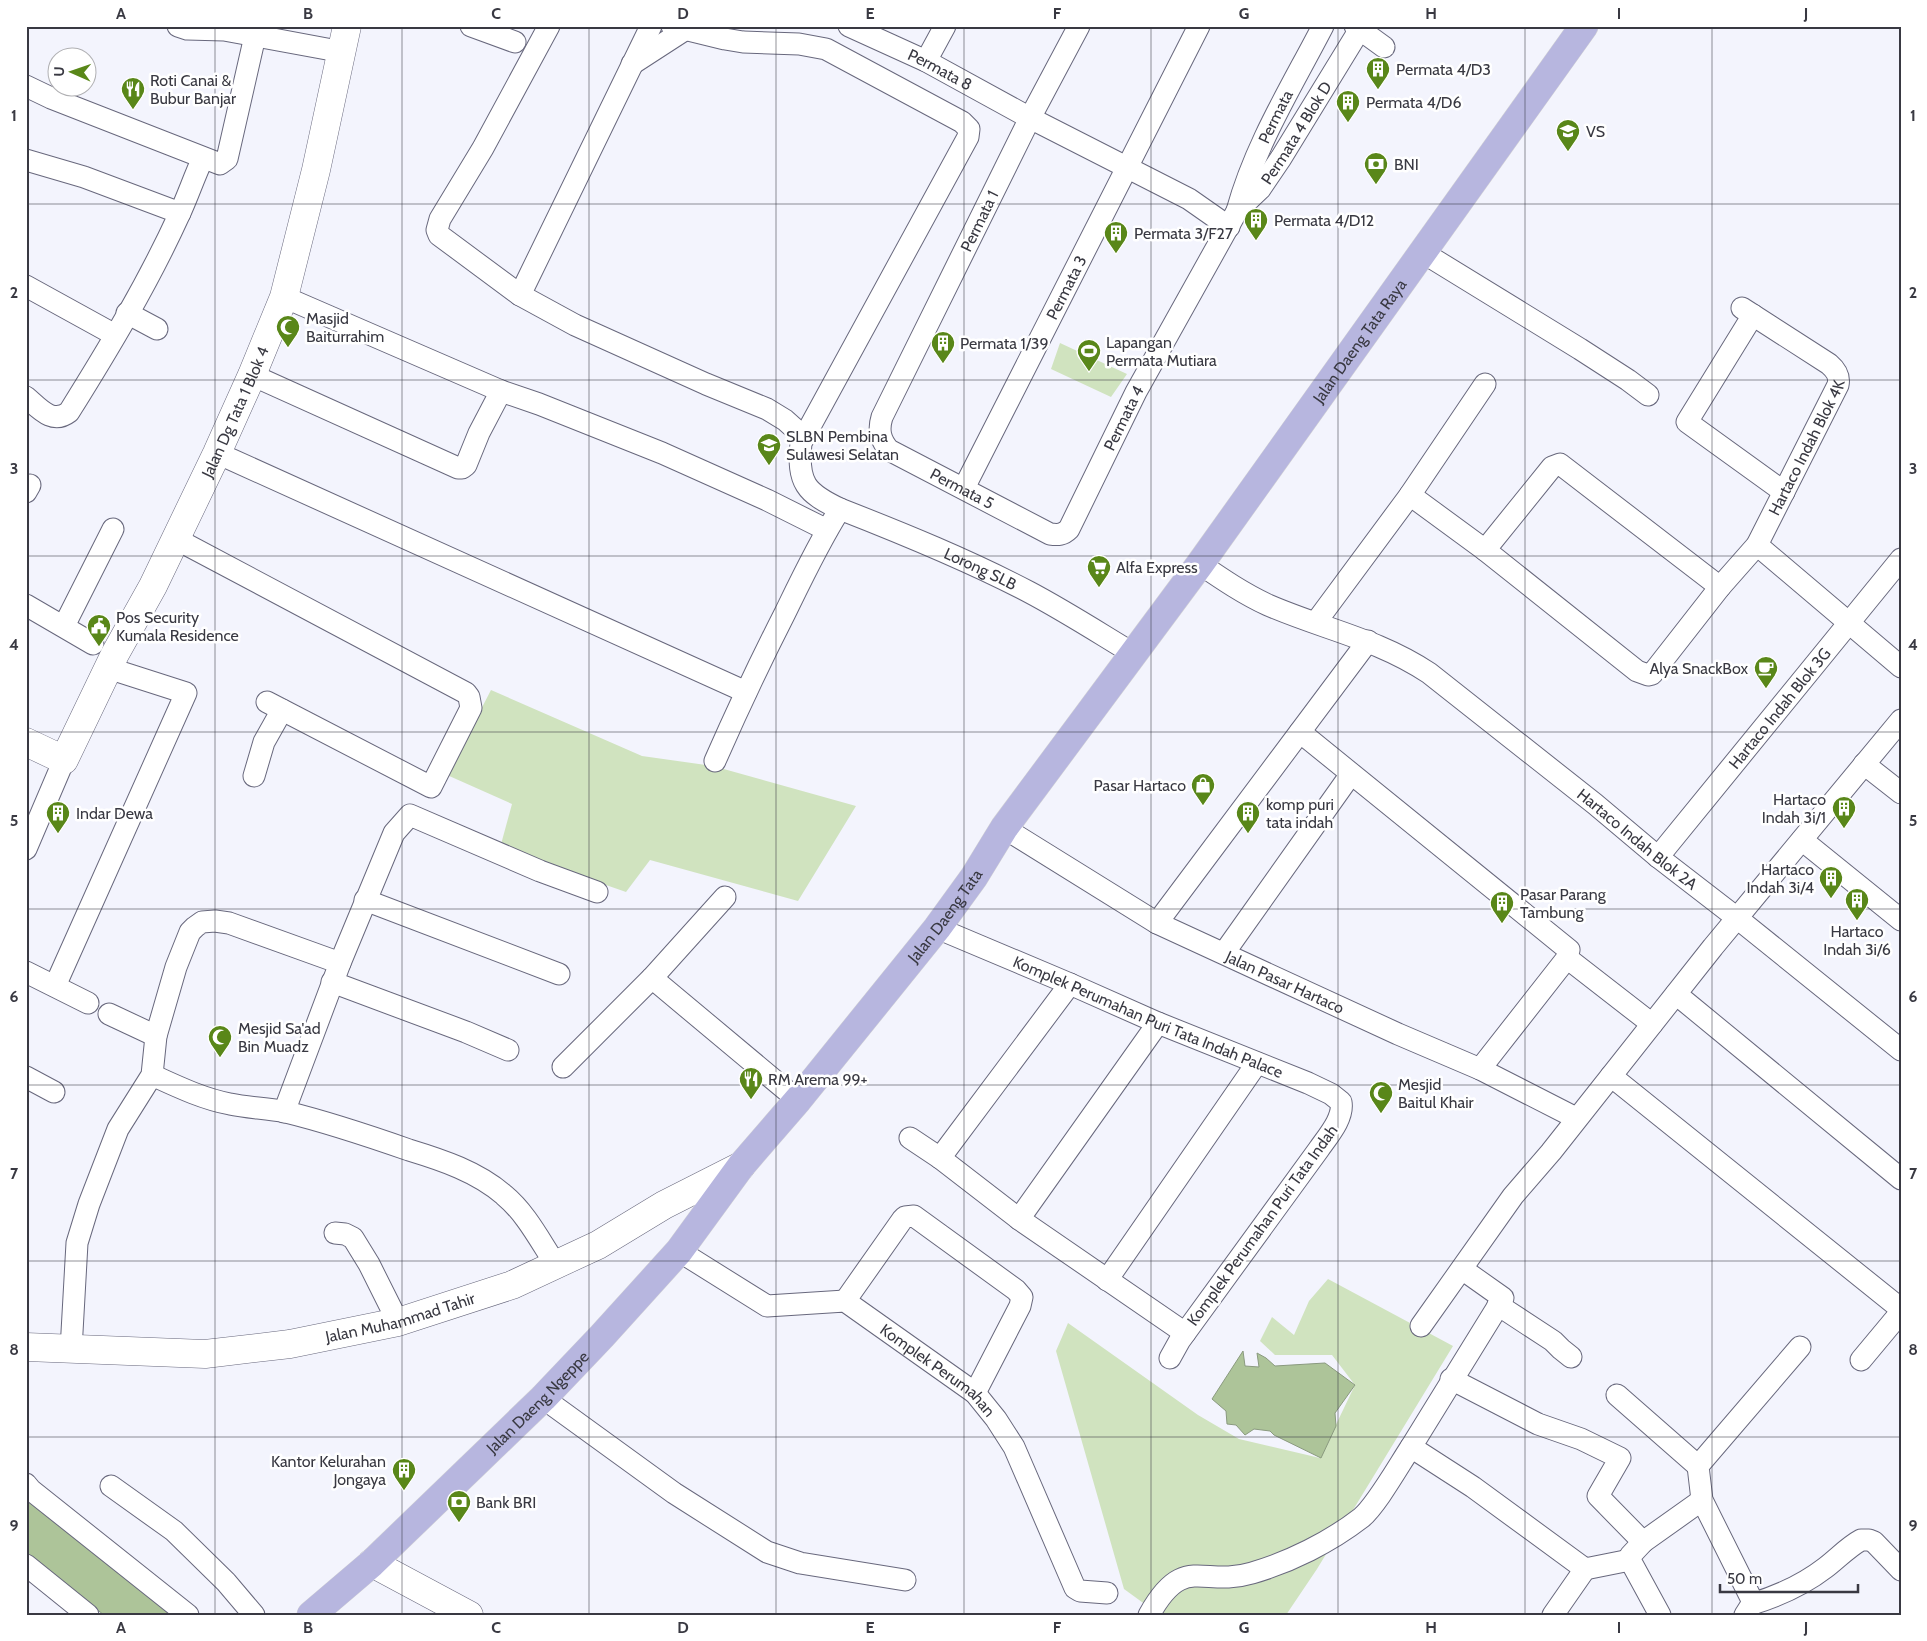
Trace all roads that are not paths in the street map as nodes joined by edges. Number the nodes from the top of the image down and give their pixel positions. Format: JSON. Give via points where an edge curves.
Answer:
{"nodes":[{"id":1,"x":471,"y":26,"type":"edge"},
{"id":2,"x":549,"y":26,"type":"edge"},
{"id":3,"x":651,"y":26,"type":"edge"},
{"id":4,"x":850,"y":26,"type":"edge"},
{"id":5,"x":945,"y":26,"type":"edge"},
{"id":6,"x":1080,"y":26,"type":"edge"},
{"id":7,"x":1198,"y":26,"type":"edge"},
{"id":8,"x":1323,"y":26,"type":"edge"},
{"id":9,"x":1584,"y":26,"type":"edge"},
{"id":10,"x":190,"y":27,"type":"edge"},
{"id":11,"x":679,"y":28,"type":"edge"},
{"id":12,"x":1357,"y":28,"type":"edge"},
{"id":13,"x":256,"y":36,"type":"junction"},
{"id":14,"x":345,"y":39,"type":"edge"},
{"id":15,"x":515,"y":42,"type":"dead end"},
{"id":16,"x":1384,"y":47,"type":"dead end"},
{"id":17,"x":926,"y":61,"type":"junction"},
{"id":18,"x":632,"y":64,"type":"junction"},
{"id":19,"x":26,"y":86,"type":"edge"},
{"id":20,"x":1030,"y":118,"type":"junction"},
{"id":21,"x":202,"y":158,"type":"junction"},
{"id":22,"x":26,"y":160,"type":"edge"},
{"id":23,"x":1128,"y":168,"type":"junction"},
{"id":24,"x":180,"y":213,"type":"junction"},
{"id":25,"x":1231,"y":223,"type":"junction"},
{"id":26,"x":1422,"y":252,"type":"junction"},
{"id":27,"x":26,"y":286,"type":"edge"},
{"id":28,"x":520,"y":295,"type":"junction"},
{"id":29,"x":284,"y":297,"type":"junction"},
{"id":30,"x":127,"y":313,"type":"junction"},
{"id":31,"x":157,"y":329,"type":"dead end"},
{"id":32,"x":115,"y":335,"type":"junction"},
{"id":33,"x":252,"y":375,"type":"junction"},
{"id":34,"x":1485,"y":384,"type":"dead end"},
{"id":35,"x":501,"y":391,"type":"junction"},
{"id":36,"x":1648,"y":395,"type":"dead end"},
{"id":37,"x":26,"y":397,"type":"edge"},
{"id":38,"x":882,"y":417,"type":"joint"},
{"id":39,"x":804,"y":436,"type":"junction"},
{"id":40,"x":218,"y":453,"type":"junction"},
{"id":41,"x":964,"y":488,"type":"junction"},
{"id":42,"x":1784,"y":492,"type":"junction"},
{"id":43,"x":1410,"y":495,"type":"junction"},
{"id":44,"x":840,"y":509,"type":"junction"},
{"id":45,"x":113,"y":529,"type":"dead end"},
{"id":46,"x":1069,"y":529,"type":"joint"},
{"id":47,"x":827,"y":530,"type":"junction"},
{"id":48,"x":176,"y":539,"type":"junction"},
{"id":49,"x":1757,"y":545,"type":"junction"},
{"id":50,"x":1486,"y":550,"type":"junction"},
{"id":51,"x":1901,"y":559,"type":"edge"},
{"id":52,"x":1200,"y":564,"type":"junction"},
{"id":53,"x":1720,"y":587,"type":"junction"},
{"id":54,"x":26,"y":605,"type":"edge"},
{"id":55,"x":1316,"y":622,"type":"junction"},
{"id":56,"x":1848,"y":623,"type":"junction"},
{"id":57,"x":64,"y":626,"type":"junction"},
{"id":58,"x":1368,"y":641,"type":"junction"},
{"id":59,"x":105,"y":654,"type":"junction"},
{"id":60,"x":1134,"y":654,"type":"junction"},
{"id":61,"x":1901,"y":667,"type":"edge"},
{"id":62,"x":746,"y":692,"type":"junction"},
{"id":63,"x":1901,"y":720,"type":"edge"},
{"id":64,"x":1300,"y":732,"type":"junction"},
{"id":65,"x":26,"y":742,"type":"edge"},
{"id":66,"x":64,"y":760,"type":"junction"},
{"id":67,"x":715,"y":761,"type":"dead end"},
{"id":68,"x":1864,"y":764,"type":"junction"},
{"id":69,"x":1350,"y":774,"type":"junction"},
{"id":70,"x":254,"y":776,"type":"dead end"},
{"id":71,"x":1901,"y":793,"type":"edge"},
{"id":72,"x":1004,"y":828,"type":"junction"},
{"id":73,"x":1802,"y":840,"type":"junction"},
{"id":74,"x":26,"y":849,"type":"edge"},
{"id":75,"x":1658,"y":857,"type":"junction"},
{"id":76,"x":597,"y":892,"type":"dead end"},
{"id":77,"x":725,"y":897,"type":"dead end"},
{"id":78,"x":366,"y":900,"type":"junction"},
{"id":79,"x":1737,"y":918,"type":"junction"},
{"id":80,"x":1901,"y":920,"type":"edge"},
{"id":81,"x":1157,"y":923,"type":"junction"},
{"id":82,"x":937,"y":928,"type":"junction"},
{"id":83,"x":1224,"y":953,"type":"junction"},
{"id":84,"x":1567,"y":958,"type":"junction"},
{"id":85,"x":340,"y":963,"type":"junction"},
{"id":86,"x":26,"y":972,"type":"edge"},
{"id":87,"x":559,"y":974,"type":"dead end"},
{"id":88,"x":652,"y":978,"type":"junction"},
{"id":89,"x":332,"y":982,"type":"junction"},
{"id":90,"x":1070,"y":984,"type":"junction"},
{"id":91,"x":55,"y":986,"type":"junction"},
{"id":92,"x":1676,"y":994,"type":"junction"},
{"id":93,"x":88,"y":1003,"type":"dead end"},
{"id":94,"x":109,"y":1014,"type":"dead end"},
{"id":95,"x":1158,"y":1023,"type":"junction"},
{"id":96,"x":1652,"y":1024,"type":"junction"},
{"id":97,"x":156,"y":1036,"type":"junction"},
{"id":98,"x":508,"y":1050,"type":"dead end"},
{"id":99,"x":1901,"y":1050,"type":"edge"},
{"id":100,"x":1257,"y":1063,"type":"junction"},
{"id":101,"x":564,"y":1067,"type":"dead end"},
{"id":102,"x":1480,"y":1069,"type":"junction"},
{"id":103,"x":152,"y":1075,"type":"junction"},
{"id":104,"x":1611,"y":1076,"type":"junction"},
{"id":105,"x":26,"y":1077,"type":"edge"},
{"id":106,"x":54,"y":1092,"type":"dead end"},
{"id":107,"x":798,"y":1100,"type":"junction"},
{"id":108,"x":284,"y":1112,"type":"junction"},
{"id":109,"x":1339,"y":1117,"type":"joint"},
{"id":110,"x":1574,"y":1121,"type":"junction"},
{"id":111,"x":910,"y":1138,"type":"dead end"},
{"id":112,"x":940,"y":1158,"type":"junction"},
{"id":113,"x":741,"y":1166,"type":"junction"},
{"id":114,"x":1901,"y":1179,"type":"edge"},
{"id":115,"x":1019,"y":1219,"type":"junction"},
{"id":116,"x":335,"y":1232,"type":"dead end"},
{"id":117,"x":679,"y":1251,"type":"junction"},
{"id":118,"x":556,"y":1265,"type":"junction"},
{"id":119,"x":1462,"y":1270,"type":"junction"},
{"id":120,"x":1106,"y":1280,"type":"junction"},
{"id":121,"x":844,"y":1301,"type":"junction"},
{"id":122,"x":1498,"y":1305,"type":"junction"},
{"id":123,"x":1901,"y":1311,"type":"edge"},
{"id":124,"x":398,"y":1322,"type":"junction"},
{"id":125,"x":1421,"y":1326,"type":"dead end"},
{"id":126,"x":1185,"y":1333,"type":"junction"},
{"id":127,"x":26,"y":1347,"type":"edge"},
{"id":128,"x":1800,"y":1347,"type":"dead end"},
{"id":129,"x":71,"y":1350,"type":"junction"},
{"id":130,"x":1571,"y":1357,"type":"dead end"},
{"id":131,"x":1170,"y":1358,"type":"dead end"},
{"id":132,"x":1861,"y":1360,"type":"dead end"},
{"id":133,"x":1451,"y":1379,"type":"junction"},
{"id":134,"x":975,"y":1393,"type":"junction"},
{"id":135,"x":1618,"y":1395,"type":"dead end"},
{"id":136,"x":543,"y":1398,"type":"junction"},
{"id":137,"x":1411,"y":1447,"type":"junction"},
{"id":138,"x":1698,"y":1466,"type":"junction"},
{"id":139,"x":26,"y":1484,"type":"edge"},
{"id":140,"x":111,"y":1486,"type":"dead end"},
{"id":141,"x":1702,"y":1500,"type":"junction"},
{"id":142,"x":1643,"y":1542,"type":"junction"},
{"id":143,"x":1630,"y":1560,"type":"junction"},
{"id":144,"x":372,"y":1564,"type":"junction"},
{"id":145,"x":26,"y":1565,"type":"edge"},
{"id":146,"x":1585,"y":1569,"type":"junction"},
{"id":147,"x":1901,"y":1570,"type":"edge"},
{"id":148,"x":905,"y":1580,"type":"dead end"},
{"id":149,"x":1107,"y":1593,"type":"dead end"},
{"id":150,"x":1748,"y":1610,"type":"edge"},
{"id":151,"x":88,"y":1615,"type":"edge"},
{"id":152,"x":188,"y":1615,"type":"edge"},
{"id":153,"x":254,"y":1615,"type":"edge"},
{"id":154,"x":311,"y":1615,"type":"edge"},
{"id":155,"x":469,"y":1615,"type":"edge"},
{"id":156,"x":1149,"y":1615,"type":"edge"},
{"id":157,"x":1553,"y":1615,"type":"edge"},
{"id":158,"x":1660,"y":1615,"type":"edge"}],
"edges":[{"from":1,"to":15,"type":"street"},
{"from":2,"to":28,"type":"street","via":[[438,224],[439,235],[444,240]]},
{"from":3,"to":18,"type":"street"},
{"from":4,"to":17,"type":"street","name":"Permata 8"},
{"from":5,"to":17,"type":"street"},
{"from":6,"to":20,"type":"street","name":"Permata 1"},
{"from":7,"to":23,"type":"street"},
{"from":8,"to":25,"type":"street","name":"Permata","via":[[1260,147]]},
{"from":9,"to":26,"type":"main road","name":"Jalan Daeng Tata Raya"},
{"from":10,"to":13,"type":"street"},
{"from":11,"to":18,"type":"street"},
{"from":11,"to":39,"type":"street","name":"Lorong SLB","via":[[743,42],[799,44],[826,49],[962,122],[969,129],[968,137]]},
{"from":12,"to":16,"type":"street"},
{"from":12,"to":25,"type":"street","name":"Permata 4 Blok D","via":[[1281,158]]},
{"from":13,"to":14,"type":"street"},
{"from":13,"to":21,"type":"street","via":[[226,159],[220,164]]},
{"from":14,"to":29,"type":"main road","name":"Jalan Dg Tata 1 Blok 4"},
{"from":17,"to":20,"type":"street","name":"Permata 8"},
{"from":18,"to":28,"type":"street"},
{"from":19,"to":21,"type":"street"},
{"from":20,"to":23,"type":"street"},
{"from":20,"to":38,"type":"street","name":"Permata 1"},
{"from":21,"to":24,"type":"street"},
{"from":22,"to":24,"type":"street"},
{"from":23,"to":25,"type":"street"},
{"from":23,"to":41,"type":"street","name":"Permata 3"},
{"from":24,"to":30,"type":"street"},
{"from":25,"to":46,"type":"street","name":"Permata 4","via":[[1136,392]]},
{"from":26,"to":36,"type":"street","via":[[1588,354]]},
{"from":26,"to":52,"type":"main road","name":"Jalan Daeng Tata Raya"},
{"from":27,"to":32,"type":"street"},
{"from":28,"to":39,"type":"street","via":[[592,333],[767,409]]},
{"from":29,"to":33,"type":"main road","name":"Jalan Dg Tata 1 Blok 4"},
{"from":29,"to":35,"type":"street"},
{"from":30,"to":31,"type":"street"},
{"from":30,"to":32,"type":"street"},
{"from":32,"to":37,"type":"street","via":[[69,412],[62,417],[48,414]]},
{"from":33,"to":35,"type":"street","via":[[458,468],[466,465]]},
{"from":33,"to":40,"type":"main road","name":"Jalan Dg Tata 1 Blok 4"},
{"from":34,"to":43,"type":"street"},
{"from":35,"to":47,"type":"street","via":[[662,453]]},
{"from":38,"to":41,"type":"street","name":"Permata 5","via":[[879,426],[881,437],[888,450]]},
{"from":39,"to":44,"type":"street","name":"Lorong SLB","via":[[799,461],[803,481],[812,494]]},
{"from":40,"to":48,"type":"main road","name":"Jalan Dg Tata 1 Blok 4"},
{"from":40,"to":62,"type":"street"},
{"from":41,"to":46,"type":"street","name":"Permata 5","via":[[1050,534],[1060,535]]},
{"from":42,"to":42,"type":"street","name":"Hartaco Indah Blok 4K","via":[[1838,385],[1838,376],[1829,364],[1748,311],[1687,422]]},
{"from":42,"to":49,"type":"street","name":"Hartaco Indah Blok 4K"},
{"from":43,"to":50,"type":"street"},
{"from":43,"to":55,"type":"street"},
{"from":44,"to":47,"type":"street"},
{"from":44,"to":60,"type":"street","name":"Lorong SLB","via":[[999,577]]},
{"from":45,"to":57,"type":"street"},
{"from":47,"to":62,"type":"street"},
{"from":48,"to":59,"type":"main road","name":"Jalan Dg Tata 1 Blok 4","via":[[153,586]]},
{"from":48,"to":70,"type":"street","via":[[469,697],[471,708],[431,787],[275,706]]},
{"from":49,"to":53,"type":"street","name":"Hartaco Indah Blok 4K"},
{"from":49,"to":56,"type":"street"},
{"from":50,"to":53,"type":"street","via":[[1552,467],[1560,464]]},
{"from":50,"to":53,"type":"street","name":"Hartaco Indah Blok 4K","via":[[1637,670],[1648,675],[1656,671]]},
{"from":51,"to":56,"type":"street","name":"Hartaco Indah Blok 3G"},
{"from":52,"to":55,"type":"street","name":"Hartaco Indah Blok 2A","via":[[1270,606]]},
{"from":52,"to":60,"type":"main road","name":"Jalan Daeng Tata Raya"},
{"from":54,"to":57,"type":"street"},
{"from":55,"to":58,"type":"street","name":"Hartaco Indah Blok 2A"},
{"from":56,"to":61,"type":"street"},
{"from":56,"to":75,"type":"street","name":"Hartaco Indah Blok 3G"},
{"from":57,"to":59,"type":"street"},
{"from":58,"to":64,"type":"street"},
{"from":58,"to":75,"type":"street","name":"Hartaco Indah Blok 2A","via":[[1408,658],[1429,673]]},
{"from":59,"to":66,"type":"main road","name":"Jalan Dg Tata 1 Blok 4","via":[[84,719]]},
{"from":59,"to":91,"type":"street","via":[[186,693]]},
{"from":60,"to":72,"type":"main road","name":"Jalan Daeng Tata"},
{"from":62,"to":67,"type":"street"},
{"from":63,"to":68,"type":"street"},
{"from":64,"to":69,"type":"street"},
{"from":64,"to":81,"type":"street"},
{"from":65,"to":66,"type":"main road"},
{"from":66,"to":74,"type":"street"},
{"from":68,"to":71,"type":"street"},
{"from":68,"to":73,"type":"street"},
{"from":69,"to":83,"type":"street"},
{"from":69,"to":84,"type":"street","via":[[1567,948]]},
{"from":72,"to":81,"type":"street","name":"Jalan Pasar Hartaco"},
{"from":72,"to":82,"type":"main road","name":"Jalan Daeng Tata"},
{"from":73,"to":79,"type":"street"},
{"from":73,"to":80,"type":"street"},
{"from":75,"to":79,"type":"street","name":"Hartaco Indah Blok 2A"},
{"from":76,"to":78,"type":"street","via":[[410,815],[394,833]]},
{"from":77,"to":88,"type":"street"},
{"from":78,"to":85,"type":"street"},
{"from":78,"to":87,"type":"street"},
{"from":79,"to":92,"type":"street"},
{"from":79,"to":99,"type":"street","name":"Hartaco Indah Blok 2A"},
{"from":81,"to":83,"type":"street","name":"Jalan Pasar Hartaco"},
{"from":82,"to":90,"type":"street","name":"Komplek Perumahan Puri Tata Indah Palace"},
{"from":82,"to":107,"type":"main road","name":"Jalan Daeng Tata"},
{"from":83,"to":102,"type":"street","name":"Jalan Pasar Hartaco"},
{"from":84,"to":96,"type":"street"},
{"from":84,"to":102,"type":"street"},
{"from":85,"to":89,"type":"street"},
{"from":85,"to":97,"type":"street","via":[[229,923],[202,922],[190,932]]},
{"from":86,"to":91,"type":"street"},
{"from":88,"to":101,"type":"street"},
{"from":88,"to":107,"type":"street"},
{"from":89,"to":98,"type":"street"},
{"from":89,"to":108,"type":"street"},
{"from":90,"to":95,"type":"street","name":"Komplek Perumahan Puri Tata Indah Palace"},
{"from":90,"to":112,"type":"street"},
{"from":91,"to":93,"type":"street"},
{"from":92,"to":96,"type":"street"},
{"from":92,"to":114,"type":"street"},
{"from":94,"to":97,"type":"street"},
{"from":95,"to":100,"type":"street","name":"Komplek Perumahan Puri Tata Indah Palace"},
{"from":95,"to":115,"type":"street"},
{"from":96,"to":104,"type":"street"},
{"from":97,"to":103,"type":"street"},
{"from":100,"to":109,"type":"street","name":"Komplek Perumahan Puri Tata Indah Palace","via":[[1331,1094],[1341,1102]]},
{"from":100,"to":120,"type":"street"},
{"from":102,"to":110,"type":"street","name":"Jalan Pasar Hartaco"},
{"from":103,"to":108,"type":"street","via":[[228,1104]]},
{"from":103,"to":129,"type":"street","via":[[118,1130],[77,1243]]},
{"from":104,"to":110,"type":"street"},
{"from":104,"to":123,"type":"street"},
{"from":105,"to":106,"type":"street"},
{"from":107,"to":113,"type":"main road","name":"Jalan Daeng Tata"},
{"from":108,"to":118,"type":"street","via":[[438,1159],[486,1182],[519,1210]]},
{"from":109,"to":126,"type":"street","name":"Komplek Perumahan Puri Tata Indah","via":[[1320,1149]]},
{"from":110,"to":119,"type":"street","via":[[1513,1196]]},
{"from":111,"to":112,"type":"street","name":"Komplek Perumahan Puri Tata Indah"},
{"from":112,"to":115,"type":"street","name":"Komplek Perumahan Puri Tata Indah"},
{"from":113,"to":117,"type":"main road","name":"Jalan Daeng Ngeppe"},
{"from":113,"to":118,"type":"main road","name":"Jalan Muhammad Tahir"},
{"from":115,"to":120,"type":"street","name":"Komplek Perumahan Puri Tata Indah"},
{"from":116,"to":124,"type":"street","via":[[353,1238]]},
{"from":117,"to":121,"type":"street","via":[[767,1306]]},
{"from":117,"to":136,"type":"main road","name":"Jalan Daeng Ngeppe"},
{"from":118,"to":124,"type":"main road","name":"Jalan Muhammad Tahir","via":[[512,1285]]},
{"from":119,"to":122,"type":"street","via":[[1503,1298]]},
{"from":119,"to":125,"type":"street"},
{"from":120,"to":126,"type":"street","name":"Komplek Perumahan Puri Tata Indah"},
{"from":121,"to":134,"type":"street","name":"Komplek Perumahan"},
{"from":121,"to":134,"type":"street","via":[[902,1220],[914,1216],[1022,1297]]},
{"from":122,"to":130,"type":"street","via":[[1553,1341]]},
{"from":122,"to":133,"type":"street"},
{"from":123,"to":132,"type":"street"},
{"from":124,"to":129,"type":"main road","name":"Jalan Muhammad Tahir","via":[[242,1351],[206,1354]]},
{"from":126,"to":131,"type":"street","name":"Komplek Perumahan Puri Tata Indah"},
{"from":127,"to":129,"type":"main road","name":"Jalan Muhammad Tahir"},
{"from":128,"to":138,"type":"street"},
{"from":133,"to":137,"type":"street"},
{"from":133,"to":142,"type":"street","via":[[1538,1424],[1620,1458],[1598,1496]]},
{"from":134,"to":149,"type":"street","name":"Komplek Perumahan","via":[[1014,1448],[1075,1588]]},
{"from":135,"to":138,"type":"street"},
{"from":136,"to":144,"type":"main road","name":"Jalan Daeng Ngeppe"},
{"from":136,"to":148,"type":"street","via":[[674,1493],[767,1552],[800,1563]]},
{"from":137,"to":146,"type":"street","via":[[1473,1487]]},
{"from":137,"to":156,"type":"street","via":[[1367,1512],[1328,1539],[1251,1573],[1195,1575],[1180,1579],[1168,1588]]},
{"from":138,"to":141,"type":"street"},
{"from":139,"to":152,"type":"street"},
{"from":140,"to":153,"type":"street","via":[[174,1531]]},
{"from":141,"to":142,"type":"street"},
{"from":141,"to":150,"type":"street","via":[[1751,1598]]},
{"from":142,"to":143,"type":"street","via":[[1633,1551]]},
{"from":143,"to":146,"type":"street"},
{"from":143,"to":158,"type":"street"},
{"from":144,"to":154,"type":"main road","name":"Jalan Daeng Ngeppe"},
{"from":144,"to":155,"type":"main road"},
{"from":145,"to":151,"type":"street"},
{"from":146,"to":157,"type":"street"},
{"from":147,"to":150,"type":"street","via":[[1874,1542],[1861,1540],[1803,1583]]}]}
